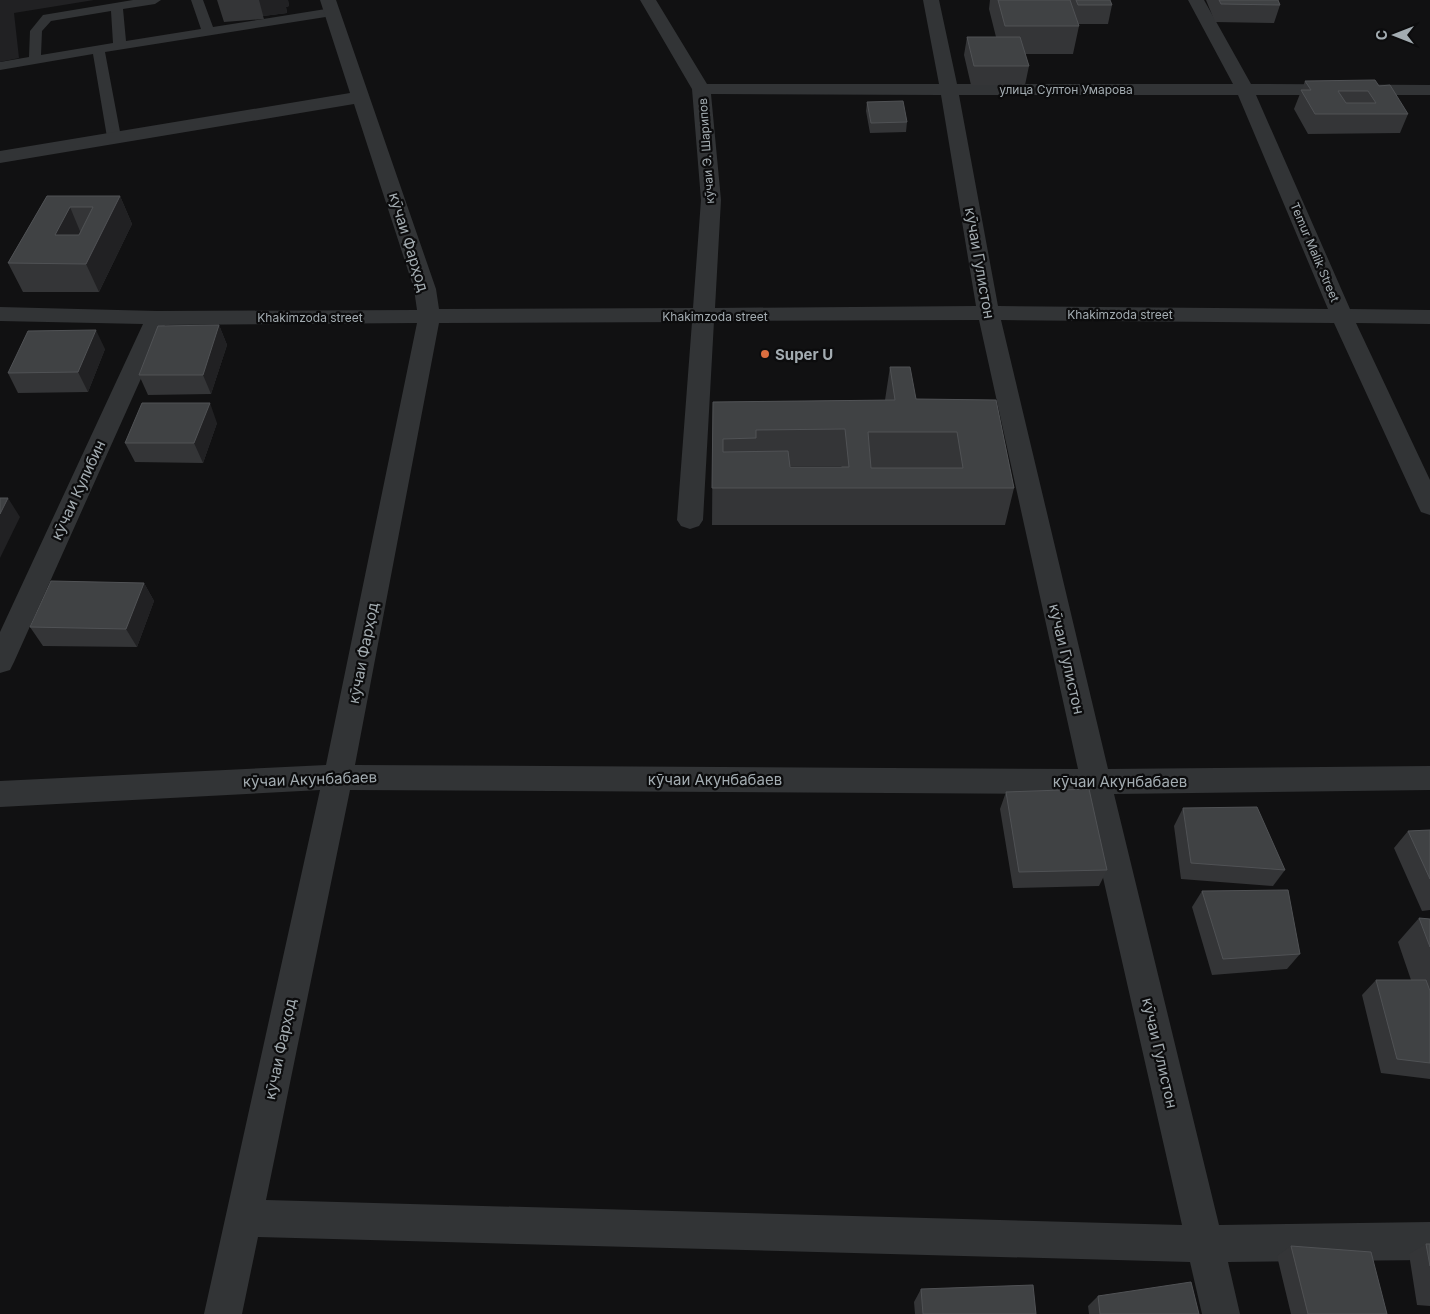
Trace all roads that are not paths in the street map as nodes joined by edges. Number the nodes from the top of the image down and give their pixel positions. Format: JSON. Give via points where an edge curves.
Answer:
{"nodes":[{"id":1,"x":155,"y":0,"type":"edge"},
{"id":2,"x":197,"y":0,"type":"edge"},
{"id":3,"x":648,"y":0,"type":"edge"},
{"id":4,"x":930,"y":0,"type":"edge"},
{"id":5,"x":1196,"y":0,"type":"edge"},
{"id":6,"x":330,"y":6,"type":"edge"},
{"id":7,"x":117,"y":7,"type":"junction"},
{"id":8,"x":208,"y":31,"type":"junction"},
{"id":9,"x":120,"y":46,"type":"junction"},
{"id":10,"x":98,"y":49,"type":"junction"},
{"id":11,"x":35,"y":60,"type":"junction"},
{"id":12,"x":0,"y":66,"type":"edge"},
{"id":13,"x":949,"y":88,"type":"junction"},
{"id":14,"x":701,"y":89,"type":"junction"},
{"id":15,"x":1245,"y":90,"type":"junction"},
{"id":16,"x":1430,"y":90,"type":"edge"},
{"id":17,"x":362,"y":97,"type":"junction"},
{"id":18,"x":114,"y":137,"type":"junction"},
{"id":19,"x":0,"y":158,"type":"edge"},
{"id":20,"x":988,"y":313,"type":"junction"},
{"id":21,"x":0,"y":314,"type":"edge"},
{"id":22,"x":429,"y":316,"type":"junction"},
{"id":23,"x":704,"y":316,"type":"junction"},
{"id":24,"x":1342,"y":316,"type":"junction"},
{"id":25,"x":1430,"y":317,"type":"edge"},
{"id":26,"x":157,"y":318,"type":"junction"},
{"id":27,"x":1430,"y":506,"type":"edge"},
{"id":28,"x":690,"y":520,"type":"dead end"},
{"id":29,"x":0,"y":662,"type":"edge"},
{"id":30,"x":338,"y":777,"type":"junction"},
{"id":31,"x":1430,"y":778,"type":"edge"},
{"id":32,"x":1096,"y":782,"type":"junction"},
{"id":33,"x":0,"y":794,"type":"edge"},
{"id":34,"x":244,"y":1218,"type":"junction"},
{"id":35,"x":1430,"y":1241,"type":"edge"},
{"id":36,"x":1205,"y":1244,"type":"junction"},
{"id":37,"x":224,"y":1314,"type":"edge"},
{"id":38,"x":1221,"y":1314,"type":"edge"}],
"edges":[{"from":1,"to":7,"type":"lane"},
{"from":2,"to":8,"type":"lane"},
{"from":3,"to":14,"type":"street","name":"кӯчаи Э. Шарипов"},
{"from":4,"to":13,"type":"street","name":"кӯчаи Гулистон"},
{"from":5,"to":15,"type":"street","name":"Temur Malik Street"},
{"from":6,"to":8,"type":"lane"},
{"from":6,"to":17,"type":"street","name":"кӯчаи Фарҳод"},
{"from":7,"to":9,"type":"lane"},
{"from":7,"to":11,"type":"lane","via":[[47,18],[36,30]]},
{"from":8,"to":9,"type":"lane"},
{"from":9,"to":10,"type":"lane"},
{"from":10,"to":11,"type":"lane"},
{"from":10,"to":18,"type":"lane"},
{"from":11,"to":12,"type":"lane"},
{"from":13,"to":14,"type":"street","name":"улица Султон Умарова"},
{"from":13,"to":15,"type":"street","name":"улица Султон Умарова"},
{"from":13,"to":20,"type":"street","name":"кӯчаи Гулистон"},
{"from":14,"to":23,"type":"street","name":"кӯчаи Э. Шарипов","via":[[711,200]]},
{"from":15,"to":16,"type":"street","name":"улица Султон Умарова"},
{"from":15,"to":24,"type":"street","name":"Temur Malik Street"},
{"from":17,"to":18,"type":"street"},
{"from":17,"to":22,"type":"street","name":"кӯчаи Фарҳод","via":[[425,289]]},
{"from":18,"to":19,"type":"street"},
{"from":20,"to":23,"type":"street","name":"Khakimzoda street"},
{"from":20,"to":24,"type":"street","name":"Khakimzoda street"},
{"from":20,"to":32,"type":"street","name":"кӯчаи Гулистон"},
{"from":21,"to":26,"type":"street","name":"Khakimzoda street"},
{"from":22,"to":23,"type":"street","name":"Khakimzoda street"},
{"from":22,"to":26,"type":"street","name":"Khakimzoda street"},
{"from":22,"to":30,"type":"street","name":"кӯчаи Фарҳод"},
{"from":23,"to":28,"type":"street","name":"кӯчаи Э. Шарипов"},
{"from":24,"to":25,"type":"street","name":"Khakimzoda street"},
{"from":24,"to":27,"type":"street","name":"Temur Malik Street"},
{"from":26,"to":29,"type":"street","name":"кӯчаи Кулибин"},
{"from":30,"to":32,"type":"street","name":"кӯчаи Акунбабаев"},
{"from":30,"to":33,"type":"street","name":"кӯчаи Акунбабаев"},
{"from":30,"to":34,"type":"street","name":"кӯчаи Фарҳод"},
{"from":31,"to":32,"type":"street","name":"кӯчаи Акунбабаев"},
{"from":32,"to":36,"type":"street","name":"кӯчаи Гулистон"},
{"from":34,"to":36,"type":"street"},
{"from":34,"to":37,"type":"street","name":"кӯчаи Фарҳод"},
{"from":35,"to":36,"type":"street"},
{"from":36,"to":38,"type":"street","name":"кӯчаи Гулистон"}]}
